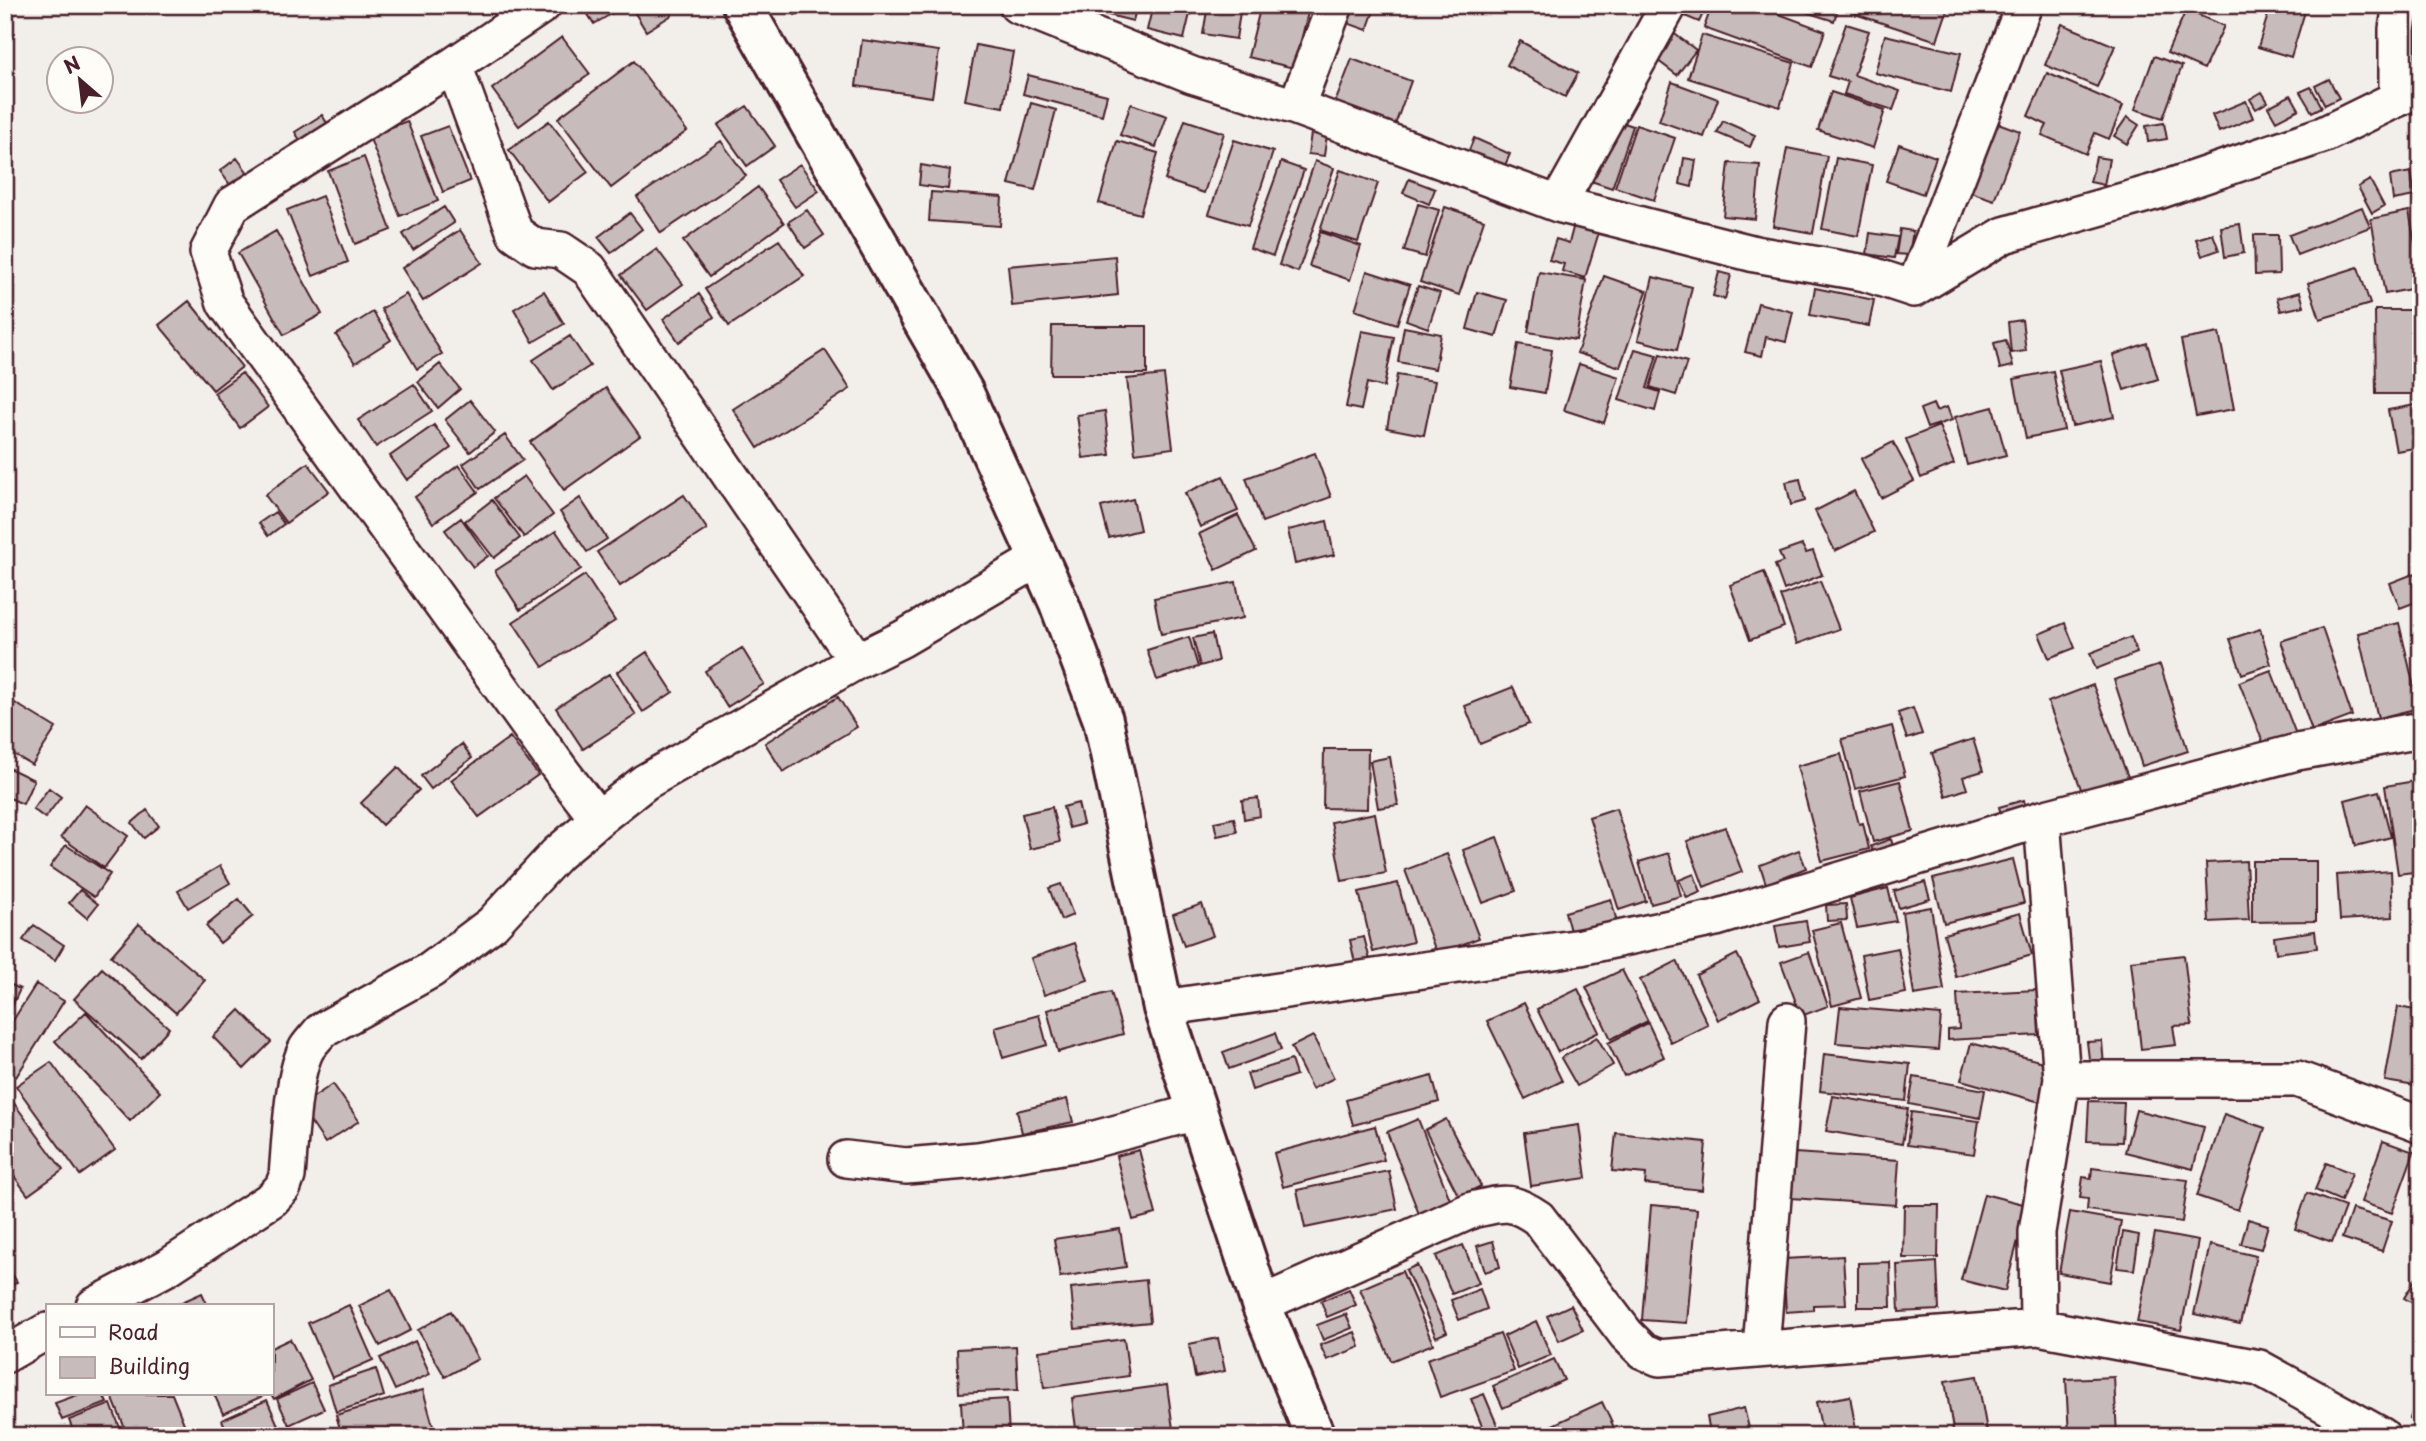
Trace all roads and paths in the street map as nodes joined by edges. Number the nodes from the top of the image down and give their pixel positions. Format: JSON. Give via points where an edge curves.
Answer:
{"nodes":[{"id":1,"x":543,"y":5,"type":"edge"},
{"id":2,"x":742,"y":5,"type":"edge"},
{"id":3,"x":1017,"y":5,"type":"edge"},
{"id":4,"x":1335,"y":5,"type":"edge"},
{"id":5,"x":1670,"y":5,"type":"edge"},
{"id":6,"x":2025,"y":5,"type":"edge"},
{"id":7,"x":2402,"y":5,"type":"edge"},
{"id":8,"x":454,"y":65,"type":"junction"},
{"id":9,"x":2409,"y":93,"type":"edge"},
{"id":10,"x":1296,"y":107,"type":"junction"},
{"id":11,"x":1558,"y":204,"type":"junction"},
{"id":12,"x":1914,"y":289,"type":"junction"},
{"id":13,"x":1040,"y":558,"type":"junction"},
{"id":14,"x":857,"y":661,"type":"junction"},
{"id":15,"x":2421,"y":730,"type":"edge"},
{"id":16,"x":598,"y":819,"type":"junction"},
{"id":17,"x":2042,"y":819,"type":"junction"},
{"id":18,"x":1163,"y":1008,"type":"junction"},
{"id":19,"x":1787,"y":1021,"type":"dead end"},
{"id":20,"x":2062,"y":1079,"type":"junction"},
{"id":21,"x":1196,"y":1112,"type":"junction"},
{"id":22,"x":2421,"y":1125,"type":"edge"},
{"id":23,"x":846,"y":1159,"type":"dead end"},
{"id":24,"x":98,"y":1304,"type":"edge"},
{"id":25,"x":1261,"y":1304,"type":"junction"},
{"id":26,"x":2038,"y":1327,"type":"junction"},
{"id":27,"x":46,"y":1332,"type":"edge"},
{"id":28,"x":1760,"y":1349,"type":"junction"},
{"id":29,"x":5,"y":1355,"type":"edge"},
{"id":30,"x":1315,"y":1436,"type":"edge"},
{"id":31,"x":2382,"y":1436,"type":"edge"}],
"edges":[{"from":1,"to":8,"type":"street"},
{"from":2,"to":13,"type":"main road","via":[[964,393]]},
{"from":3,"to":10,"type":"street","via":[[1192,75]]},
{"from":4,"to":10,"type":"street"},
{"from":5,"to":11,"type":"street"},
{"from":6,"to":12,"type":"street"},
{"from":7,"to":9,"type":"street","via":[[2398,29]]},
{"from":8,"to":14,"type":"street","via":[[515,233],[535,247],[561,250],[589,269]]},
{"from":8,"to":16,"type":"street","via":[[232,205],[208,252],[225,303]]},
{"from":9,"to":12,"type":"street","via":[[2325,134],[2158,191],[2004,235]]},
{"from":10,"to":11,"type":"street"},
{"from":11,"to":12,"type":"street","via":[[1755,254],[1865,273]]},
{"from":13,"to":14,"type":"street"},
{"from":13,"to":18,"type":"main road","via":[[1103,720]]},
{"from":14,"to":16,"type":"street","via":[[645,782]]},
{"from":15,"to":17,"type":"street","via":[[2297,752]]},
{"from":16,"to":24,"type":"street","via":[[492,924],[430,971],[321,1031],[308,1046],[297,1082],[287,1176],[272,1199],[168,1267]]},
{"from":17,"to":18,"type":"street","via":[[1676,927],[1581,947]]},
{"from":17,"to":20,"type":"street"},
{"from":18,"to":21,"type":"main road"},
{"from":19,"to":28,"type":"street"},
{"from":20,"to":22,"type":"street","via":[[2297,1079]]},
{"from":20,"to":26,"type":"street","via":[[2037,1232]]},
{"from":21,"to":23,"type":"street","via":[[1080,1143],[978,1160],[906,1166]]},
{"from":21,"to":25,"type":"main road"},
{"from":25,"to":28,"type":"street","via":[[1472,1210],[1505,1202],[1538,1218],[1643,1351],[1659,1358]]},
{"from":25,"to":30,"type":"main road"},
{"from":26,"to":28,"type":"street"},
{"from":26,"to":31,"type":"street","via":[[2259,1368]]},
{"from":27,"to":29,"type":"street"}]}
